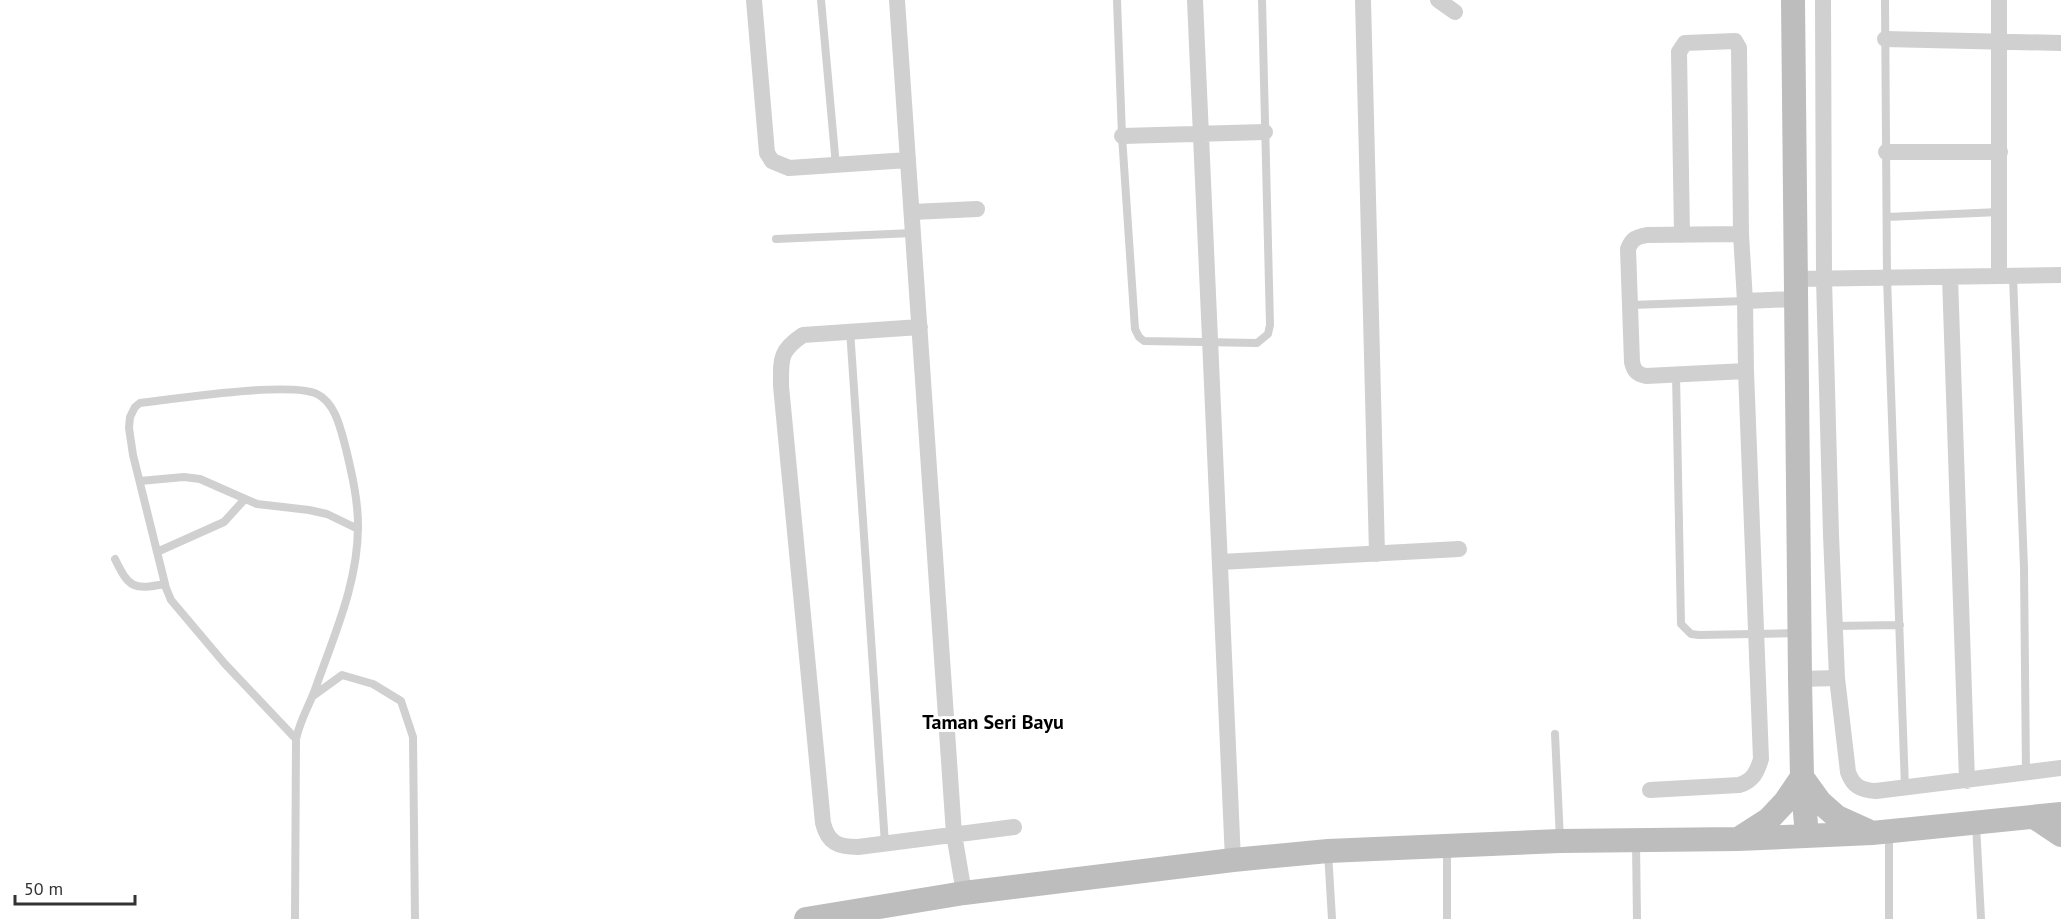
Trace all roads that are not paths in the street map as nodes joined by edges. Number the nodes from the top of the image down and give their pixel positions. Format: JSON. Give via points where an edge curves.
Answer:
{"nodes":[{"id":1,"x":754,"y":0,"type":"edge"},
{"id":2,"x":820,"y":0,"type":"edge"},
{"id":3,"x":897,"y":0,"type":"edge"},
{"id":4,"x":1117,"y":0,"type":"edge"},
{"id":5,"x":1194,"y":0,"type":"edge"},
{"id":6,"x":1262,"y":0,"type":"edge"},
{"id":7,"x":1363,"y":0,"type":"edge"},
{"id":8,"x":1438,"y":0,"type":"edge"},
{"id":9,"x":1793,"y":0,"type":"edge"},
{"id":10,"x":1823,"y":0,"type":"edge"},
{"id":11,"x":1885,"y":0,"type":"edge"},
{"id":12,"x":1999,"y":0,"type":"edge"},
{"id":13,"x":1455,"y":12,"type":"dead end"},
{"id":14,"x":1885,"y":39,"type":"junction"},
{"id":15,"x":1999,"y":41,"type":"junction"},
{"id":16,"x":2061,"y":43,"type":"edge"},
{"id":17,"x":1264,"y":132,"type":"junction"},
{"id":18,"x":1201,"y":133,"type":"junction"},
{"id":19,"x":1122,"y":136,"type":"junction"},
{"id":20,"x":1886,"y":152,"type":"junction"},
{"id":21,"x":2000,"y":152,"type":"junction"},
{"id":22,"x":908,"y":160,"type":"junction"},
{"id":23,"x":836,"y":166,"type":"junction"},
{"id":24,"x":977,"y":209,"type":"dead end"},
{"id":25,"x":912,"y":212,"type":"junction"},
{"id":26,"x":2000,"y":212,"type":"junction"},
{"id":27,"x":1887,"y":217,"type":"junction"},
{"id":28,"x":913,"y":233,"type":"junction"},
{"id":29,"x":1741,"y":234,"type":"junction"},
{"id":30,"x":1682,"y":235,"type":"junction"},
{"id":31,"x":776,"y":239,"type":"dead end"},
{"id":32,"x":2061,"y":275,"type":"edge"},
{"id":33,"x":2006,"y":276,"type":"junction"},
{"id":34,"x":1950,"y":277,"type":"junction"},
{"id":35,"x":1887,"y":278,"type":"junction"},
{"id":36,"x":1824,"y":279,"type":"junction"},
{"id":37,"x":1795,"y":289,"type":"junction"},
{"id":38,"x":1745,"y":301,"type":"junction"},
{"id":39,"x":1631,"y":305,"type":"junction"},
{"id":40,"x":920,"y":327,"type":"junction"},
{"id":41,"x":850,"y":330,"type":"junction"},
{"id":42,"x":1210,"y":342,"type":"junction"},
{"id":43,"x":1746,"y":371,"type":"junction"},
{"id":44,"x":1676,"y":375,"type":"junction"},
{"id":45,"x":140,"y":481,"type":"junction"},
{"id":46,"x":244,"y":500,"type":"junction"},
{"id":47,"x":358,"y":529,"type":"junction"},
{"id":48,"x":1459,"y":549,"type":"dead end"},
{"id":49,"x":157,"y":552,"type":"junction"},
{"id":50,"x":1377,"y":554,"type":"junction"},
{"id":51,"x":115,"y":559,"type":"dead end"},
{"id":52,"x":1220,"y":562,"type":"junction"},
{"id":53,"x":165,"y":584,"type":"junction"},
{"id":54,"x":1900,"y":625,"type":"junction"},
{"id":55,"x":1835,"y":626,"type":"junction"},
{"id":56,"x":1799,"y":633,"type":"junction"},
{"id":57,"x":1758,"y":635,"type":"junction"},
{"id":58,"x":1837,"y":678,"type":"junction"},
{"id":59,"x":1800,"y":679,"type":"junction"},
{"id":60,"x":313,"y":696,"type":"junction"},
{"id":61,"x":1554,"y":734,"type":"dead end"},
{"id":62,"x":296,"y":740,"type":"junction"},
{"id":63,"x":2061,"y":768,"type":"edge"},
{"id":64,"x":2026,"y":772,"type":"junction"},
{"id":65,"x":1802,"y":777,"type":"junction"},
{"id":66,"x":1967,"y":781,"type":"junction"},
{"id":67,"x":1905,"y":788,"type":"junction"},
{"id":68,"x":1650,"y":790,"type":"dead end"},
{"id":69,"x":2061,"y":814,"type":"edge"},
{"id":70,"x":2034,"y":817,"type":"junction"},
{"id":71,"x":1976,"y":824,"type":"junction"},
{"id":72,"x":1014,"y":827,"type":"dead end"},
{"id":73,"x":1880,"y":833,"type":"junction"},
{"id":74,"x":954,"y":834,"type":"junction"},
{"id":75,"x":1807,"y":836,"type":"junction"},
{"id":76,"x":2061,"y":836,"type":"edge"},
{"id":77,"x":1738,"y":839,"type":"junction"},
{"id":78,"x":1636,"y":840,"type":"junction"},
{"id":79,"x":1560,"y":841,"type":"junction"},
{"id":80,"x":885,"y":844,"type":"junction"},
{"id":81,"x":1447,"y":846,"type":"junction"},
{"id":82,"x":1328,"y":851,"type":"junction"},
{"id":83,"x":1233,"y":860,"type":"junction"},
{"id":84,"x":964,"y":893,"type":"junction"},
{"id":85,"x":295,"y":919,"type":"edge"},
{"id":86,"x":415,"y":919,"type":"edge"},
{"id":87,"x":806,"y":919,"type":"edge"},
{"id":88,"x":1332,"y":919,"type":"edge"},
{"id":89,"x":1448,"y":919,"type":"edge"},
{"id":90,"x":1637,"y":919,"type":"edge"},
{"id":91,"x":1888,"y":919,"type":"edge"},
{"id":92,"x":1981,"y":919,"type":"edge"}],
"edges":[{"from":1,"to":23,"type":"street","via":[[767,153],[772,161],[789,168]]},
{"from":2,"to":23,"type":"lane"},
{"from":3,"to":22,"type":"street"},
{"from":4,"to":19,"type":"lane"},
{"from":5,"to":18,"type":"street"},
{"from":6,"to":17,"type":"lane"},
{"from":7,"to":50,"type":"street"},
{"from":8,"to":13,"type":"street"},
{"from":9,"to":37,"type":"street"},
{"from":10,"to":36,"type":"street"},
{"from":11,"to":14,"type":"lane"},
{"from":12,"to":15,"type":"street"},
{"from":14,"to":15,"type":"street"},
{"from":14,"to":20,"type":"lane"},
{"from":15,"to":16,"type":"street"},
{"from":15,"to":21,"type":"street"},
{"from":17,"to":18,"type":"street"},
{"from":17,"to":42,"type":"lane","via":[[1268,334],[1257,343]]},
{"from":18,"to":19,"type":"street"},
{"from":18,"to":42,"type":"street"},
{"from":19,"to":42,"type":"lane","via":[[1135,329],[1144,341]]},
{"from":20,"to":21,"type":"street"},
{"from":20,"to":27,"type":"lane"},
{"from":21,"to":26,"type":"street"},
{"from":22,"to":23,"type":"street"},
{"from":22,"to":25,"type":"street"},
{"from":24,"to":25,"type":"street"},
{"from":25,"to":28,"type":"street"},
{"from":26,"to":27,"type":"lane"},
{"from":26,"to":33,"type":"street"},
{"from":27,"to":35,"type":"lane"},
{"from":28,"to":31,"type":"lane"},
{"from":28,"to":40,"type":"street"},
{"from":29,"to":30,"type":"street"},
{"from":29,"to":30,"type":"street","via":[[1739,48],[1735,41],[1685,43],[1679,52]]},
{"from":29,"to":38,"type":"street"},
{"from":30,"to":39,"type":"street","via":[[1632,240]]},
{"from":32,"to":33,"type":"street"},
{"from":33,"to":34,"type":"street"},
{"from":33,"to":64,"type":"lane","via":[[2024,568]]},
{"from":34,"to":35,"type":"street"},
{"from":34,"to":66,"type":"street"},
{"from":35,"to":36,"type":"street"},
{"from":35,"to":54,"type":"lane"},
{"from":36,"to":37,"type":"street"},
{"from":36,"to":55,"type":"street"},
{"from":37,"to":38,"type":"street"},
{"from":37,"to":56,"type":"street"},
{"from":38,"to":39,"type":"lane"},
{"from":38,"to":43,"type":"street"},
{"from":39,"to":44,"type":"street","via":[[1634,369],[1646,376]]},
{"from":40,"to":41,"type":"street"},
{"from":40,"to":74,"type":"street"},
{"from":41,"to":80,"type":"lane"},
{"from":41,"to":80,"type":"street","via":[[803,335],[788,345],[781,361],[781,386],[823,823],[826,834],[846,847]]},
{"from":42,"to":52,"type":"street"},
{"from":43,"to":44,"type":"street"},
{"from":43,"to":57,"type":"street"},
{"from":44,"to":57,"type":"lane","via":[[1681,624],[1691,634]]},
{"from":45,"to":46,"type":"lane","via":[[200,479]]},
{"from":45,"to":47,"type":"lane","via":[[129,428],[130,417],[140,403],[282,390],[317,394],[333,410],[344,439]]},
{"from":45,"to":49,"type":"lane"},
{"from":46,"to":47,"type":"lane","via":[[318,512]]},
{"from":46,"to":49,"type":"lane","via":[[224,522]]},
{"from":47,"to":60,"type":"lane","via":[[348,596]]},
{"from":48,"to":50,"type":"street"},
{"from":49,"to":53,"type":"lane"},
{"from":50,"to":52,"type":"street"},
{"from":51,"to":53,"type":"lane","via":[[131,585],[144,588]]},
{"from":52,"to":83,"type":"street"},
{"from":53,"to":62,"type":"lane","via":[[180,612]]},
{"from":54,"to":55,"type":"lane"},
{"from":54,"to":67,"type":"lane"},
{"from":55,"to":58,"type":"street"},
{"from":56,"to":57,"type":"lane"},
{"from":56,"to":59,"type":"street"},
{"from":57,"to":68,"type":"street","via":[[1761,759],[1753,777],[1739,785]]},
{"from":58,"to":59,"type":"street"},
{"from":58,"to":67,"type":"street","via":[[1852,782],[1865,790]]},
{"from":59,"to":65,"type":"street"},
{"from":60,"to":62,"type":"lane","via":[[300,720]]},
{"from":60,"to":86,"type":"lane","via":[[342,675],[373,684],[401,701],[413,737]]},
{"from":61,"to":79,"type":"lane"},
{"from":62,"to":85,"type":"lane"},
{"from":63,"to":64,"type":"street"},
{"from":64,"to":66,"type":"street"},
{"from":65,"to":73,"type":"street","via":[[1837,817]]},
{"from":65,"to":75,"type":"street"},
{"from":65,"to":77,"type":"street","via":[[1769,819]]},
{"from":66,"to":67,"type":"street"},
{"from":69,"to":70,"type":"street"},
{"from":70,"to":71,"type":"street"},
{"from":70,"to":76,"type":"street"},
{"from":71,"to":73,"type":"street"},
{"from":71,"to":92,"type":"lane"},
{"from":72,"to":74,"type":"street"},
{"from":73,"to":75,"type":"street"},
{"from":73,"to":91,"type":"lane"},
{"from":74,"to":80,"type":"street"},
{"from":74,"to":84,"type":"street"},
{"from":75,"to":77,"type":"street"},
{"from":77,"to":78,"type":"street"},
{"from":78,"to":79,"type":"street"},
{"from":78,"to":90,"type":"lane"},
{"from":79,"to":81,"type":"street"},
{"from":81,"to":82,"type":"street"},
{"from":81,"to":89,"type":"lane"},
{"from":82,"to":83,"type":"street"},
{"from":82,"to":88,"type":"lane"},
{"from":83,"to":84,"type":"street"},
{"from":84,"to":87,"type":"street"}]}
